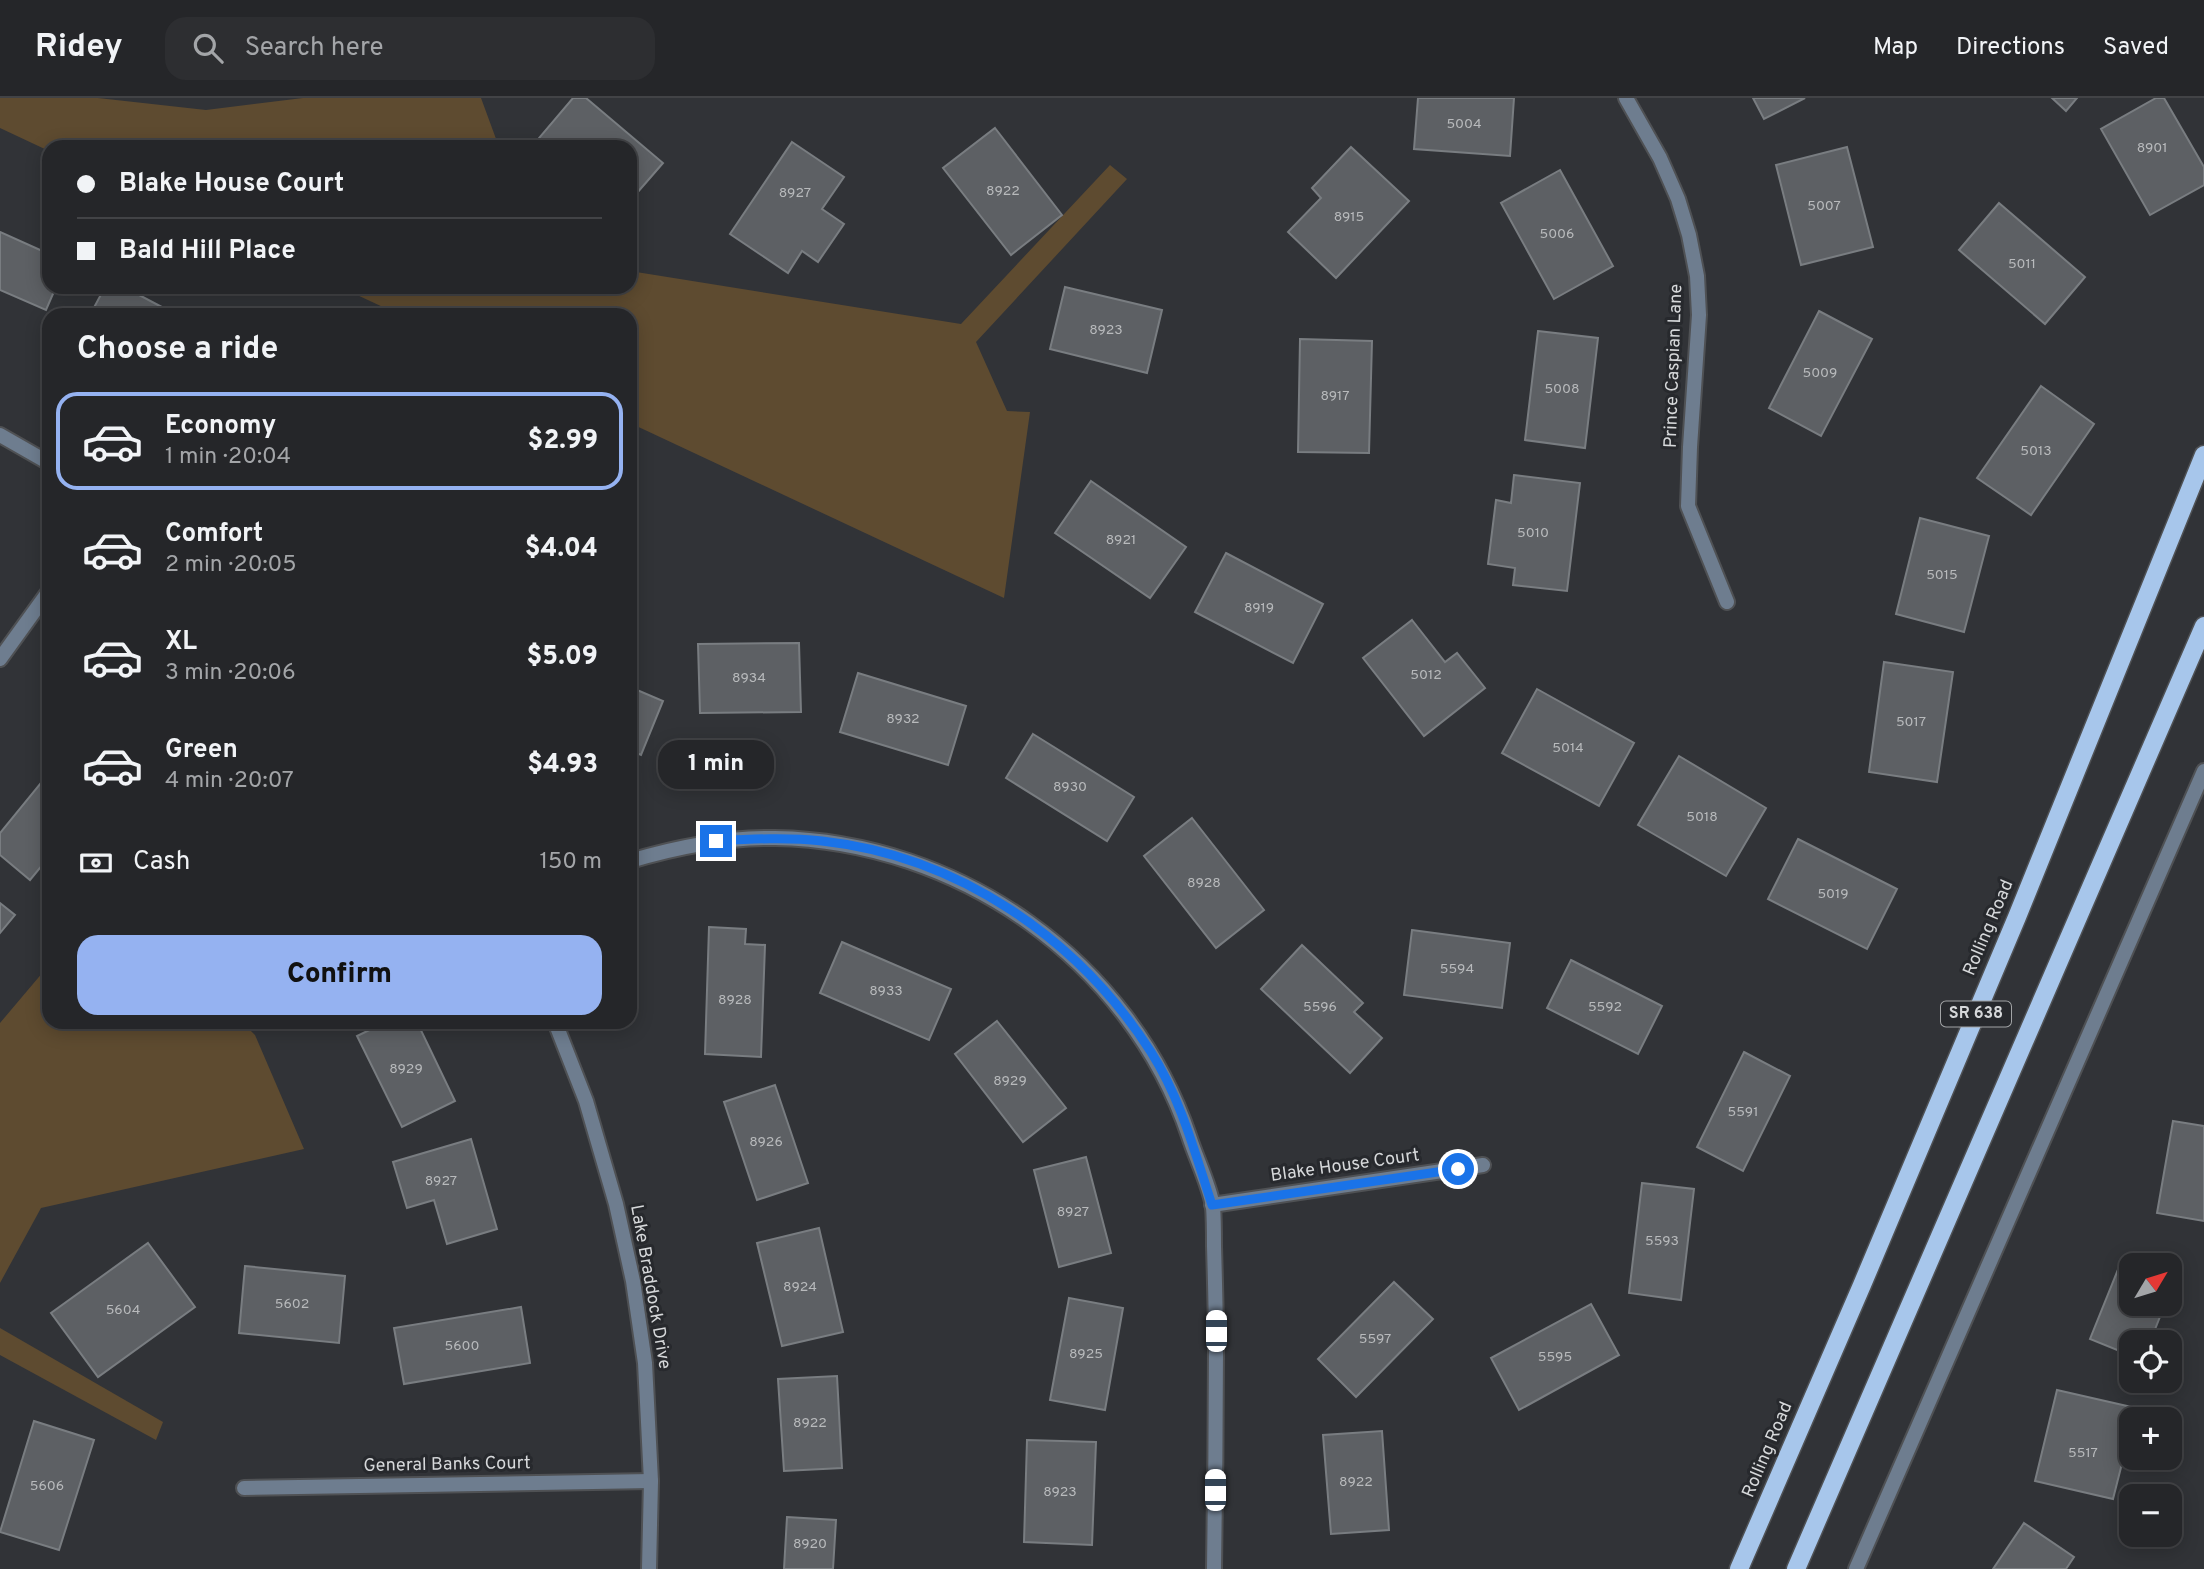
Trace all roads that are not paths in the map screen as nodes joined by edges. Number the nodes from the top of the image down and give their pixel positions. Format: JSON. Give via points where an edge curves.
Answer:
{"nodes":[{"id":1,"x":1626,"y":98,"type":"edge"},
{"id":2,"x":0,"y":435,"type":"edge"},
{"id":3,"x":2204,"y":455,"type":"edge"},
{"id":4,"x":42,"y":459,"type":"edge"},
{"id":5,"x":42,"y":601,"type":"edge"},
{"id":6,"x":1727,"y":602,"type":"dead end"},
{"id":7,"x":2204,"y":626,"type":"edge"},
{"id":8,"x":0,"y":659,"type":"edge"},
{"id":9,"x":2204,"y":771,"type":"edge"},
{"id":10,"x":637,"y":859,"type":"edge"},
{"id":11,"x":558,"y":1029,"type":"edge"},
{"id":12,"x":1483,"y":1165,"type":"dead end"},
{"id":13,"x":1212,"y":1205,"type":"junction"},
{"id":14,"x":651,"y":1481,"type":"junction"},
{"id":15,"x":244,"y":1488,"type":"dead end"},
{"id":16,"x":649,"y":1569,"type":"edge"},
{"id":17,"x":1214,"y":1569,"type":"edge"},
{"id":18,"x":1739,"y":1569,"type":"edge"},
{"id":19,"x":1796,"y":1569,"type":"edge"},
{"id":20,"x":1856,"y":1569,"type":"edge"}],
"edges":[{"from":1,"to":6,"type":"street","name":"Prince Caspian Lane","via":[[1660,158],[1689,235],[1699,316],[1688,506]]},
{"from":2,"to":4,"type":"street"},
{"from":3,"to":18,"type":"main road","name":"Rolling Road","number":"SR 638","via":[[1857,1298]]},
{"from":5,"to":8,"type":"street"},
{"from":7,"to":19,"type":"main road","number":"SR 638"},
{"from":9,"to":20,"type":"street"},
{"from":10,"to":13,"type":"street","via":[[716,841],[824,841],[881,852],[936,870],[989,895],[1076,959],[1152,1053],[1179,1105]]},
{"from":11,"to":14,"type":"street","name":"Lake Braddock Drive","via":[[586,1101],[633,1281],[645,1363]]},
{"from":12,"to":13,"type":"street","name":"Blake House Court"},
{"from":13,"to":17,"type":"street"},
{"from":14,"to":15,"type":"street","name":"General Banks Court"},
{"from":14,"to":16,"type":"street","name":"Lake Braddock Drive"}]}
